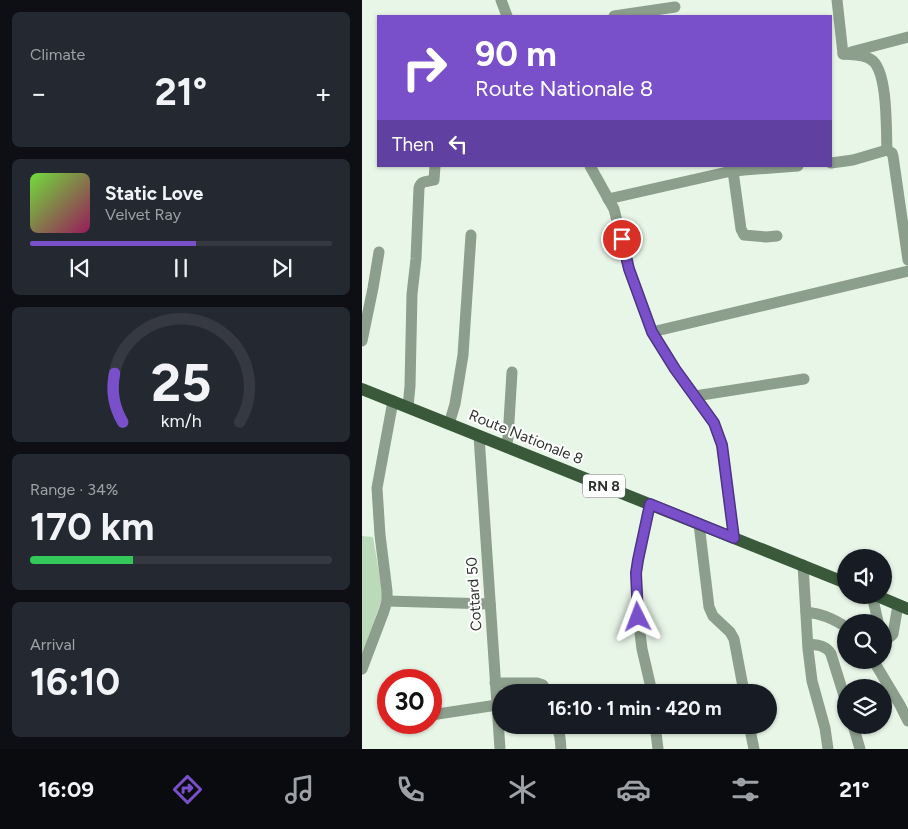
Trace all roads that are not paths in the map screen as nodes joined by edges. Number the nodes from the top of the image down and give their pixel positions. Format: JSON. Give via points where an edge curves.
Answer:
{"nodes":[{"id":1,"x":500,"y":0,"type":"edge"},
{"id":2,"x":837,"y":0,"type":"edge"},
{"id":3,"x":676,"y":8,"type":"edge"},
{"id":4,"x":507,"y":15,"type":"edge"},
{"id":5,"x":622,"y":15,"type":"edge"},
{"id":6,"x":908,"y":37,"type":"edge"},
{"id":7,"x":843,"y":54,"type":"junction"},
{"id":8,"x":888,"y":150,"type":"junction"},
{"id":9,"x":832,"y":163,"type":"edge"},
{"id":10,"x":435,"y":167,"type":"edge"},
{"id":11,"x":591,"y":167,"type":"edge"},
{"id":12,"x":785,"y":167,"type":"edge"},
{"id":13,"x":733,"y":171,"type":"junction"},
{"id":14,"x":608,"y":199,"type":"junction"},
{"id":15,"x":471,"y":235,"type":"dead end"},
{"id":16,"x":777,"y":236,"type":"dead end"},
{"id":17,"x":379,"y":252,"type":"dead end"},
{"id":18,"x":908,"y":260,"type":"edge"},
{"id":19,"x":908,"y":271,"type":"edge"},
{"id":20,"x":652,"y":332,"type":"junction"},
{"id":21,"x":362,"y":341,"type":"edge"},
{"id":22,"x":512,"y":372,"type":"dead end"},
{"id":23,"x":804,"y":379,"type":"dead end"},
{"id":24,"x":362,"y":389,"type":"edge"},
{"id":25,"x":695,"y":396,"type":"junction"},
{"id":26,"x":392,"y":401,"type":"junction"},
{"id":27,"x":408,"y":407,"type":"junction"},
{"id":28,"x":448,"y":424,"type":"junction"},
{"id":29,"x":479,"y":436,"type":"junction"},
{"id":30,"x":506,"y":447,"type":"junction"},
{"id":31,"x":650,"y":504,"type":"junction"},
{"id":32,"x":699,"y":524,"type":"junction"},
{"id":33,"x":734,"y":538,"type":"junction"},
{"id":34,"x":802,"y":565,"type":"junction"},
{"id":35,"x":837,"y":579,"type":"edge"},
{"id":36,"x":387,"y":601,"type":"junction"},
{"id":37,"x":490,"y":604,"type":"junction"},
{"id":38,"x":903,"y":607,"type":"edge"},
{"id":39,"x":806,"y":612,"type":"junction"},
{"id":40,"x":837,"y":621,"type":"edge"},
{"id":41,"x":892,"y":636,"type":"edge"},
{"id":42,"x":808,"y":644,"type":"junction"},
{"id":43,"x":362,"y":669,"type":"edge"},
{"id":44,"x":878,"y":669,"type":"edge"},
{"id":45,"x":839,"y":679,"type":"edge"},
{"id":46,"x":495,"y":683,"type":"joint"},
{"id":47,"x":540,"y":684,"type":"edge"},
{"id":48,"x":650,"y":684,"type":"edge"},
{"id":49,"x":742,"y":684,"type":"edge"},
{"id":50,"x":492,"y":706,"type":"edge"},
{"id":51,"x":442,"y":713,"type":"edge"},
{"id":52,"x":908,"y":721,"type":"edge"},
{"id":53,"x":500,"y":734,"type":"edge"},
{"id":54,"x":559,"y":734,"type":"edge"},
{"id":55,"x":657,"y":734,"type":"edge"},
{"id":56,"x":751,"y":734,"type":"edge"},
{"id":57,"x":856,"y":734,"type":"edge"},
{"id":58,"x":500,"y":749,"type":"edge"},
{"id":59,"x":561,"y":749,"type":"edge"},
{"id":60,"x":658,"y":749,"type":"edge"},
{"id":61,"x":754,"y":749,"type":"edge"},
{"id":62,"x":828,"y":749,"type":"edge"},
{"id":63,"x":860,"y":749,"type":"edge"}],
"edges":[{"from":1,"to":4,"type":"street"},
{"from":2,"to":7,"type":"street"},
{"from":3,"to":5,"type":"street"},
{"from":6,"to":7,"type":"street"},
{"from":7,"to":8,"type":"street","via":[[864,56],[879,69],[884,86]]},
{"from":8,"to":9,"type":"street"},
{"from":8,"to":18,"type":"street","via":[[893,156]]},
{"from":10,"to":27,"type":"street","via":[[434,180],[424,181],[419,188]]},
{"from":11,"to":14,"type":"street"},
{"from":12,"to":13,"type":"street"},
{"from":13,"to":14,"type":"street"},
{"from":13,"to":16,"type":"street","via":[[744,235]]},
{"from":14,"to":20,"type":"street","via":[[614,209],[629,269]]},
{"from":15,"to":28,"type":"street","via":[[464,355],[456,404]]},
{"from":17,"to":21,"type":"street"},
{"from":19,"to":20,"type":"street"},
{"from":20,"to":25,"type":"street"},
{"from":22,"to":30,"type":"street"},
{"from":23,"to":25,"type":"street"},
{"from":24,"to":26,"type":"main road","name":"Route Nationale 8","number":"RN 8"},
{"from":25,"to":33,"type":"street","via":[[714,423],[722,445]]},
{"from":26,"to":27,"type":"main road","name":"Route Nationale 8","number":"RN 8"},
{"from":26,"to":36,"type":"street","via":[[377,488]]},
{"from":27,"to":28,"type":"main road","name":"Route Nationale 8","number":"RN 8"},
{"from":28,"to":29,"type":"main road","name":"Route Nationale 8","number":"RN 8"},
{"from":29,"to":30,"type":"main road","name":"Route Nationale 8","number":"RN 8"},
{"from":29,"to":37,"type":"street","name":"Cottard 50"},
{"from":30,"to":31,"type":"main road","name":"Route Nationale 8","number":"RN 8"},
{"from":31,"to":32,"type":"main road","name":"Route Nationale 8","number":"RN 8"},
{"from":31,"to":48,"type":"street","via":[[636,573],[641,641]]},
{"from":32,"to":33,"type":"main road","name":"Route Nationale 8","number":"RN 8"},
{"from":32,"to":49,"type":"street","via":[[709,607],[734,639]]},
{"from":33,"to":34,"type":"main road","name":"Route Nationale 8","number":"RN 8"},
{"from":34,"to":35,"type":"main road","name":"Route Nationale 8","number":"RN 8"},
{"from":34,"to":39,"type":"street"},
{"from":36,"to":37,"type":"street"},
{"from":36,"to":43,"type":"street"},
{"from":37,"to":46,"type":"street","name":"Cottard 50"},
{"from":38,"to":41,"type":"street"},
{"from":39,"to":40,"type":"street","via":[[822,614]]},
{"from":39,"to":42,"type":"street"},
{"from":42,"to":45,"type":"street","via":[[828,649]]},
{"from":42,"to":62,"type":"street","via":[[812,681]]},
{"from":44,"to":52,"type":"street"},
{"from":46,"to":47,"type":"street"},
{"from":50,"to":51,"type":"street"},
{"from":53,"to":58,"type":"street","name":"Cottard 50"},
{"from":54,"to":59,"type":"street"},
{"from":55,"to":60,"type":"street"},
{"from":56,"to":61,"type":"street"},
{"from":57,"to":63,"type":"street"}]}
